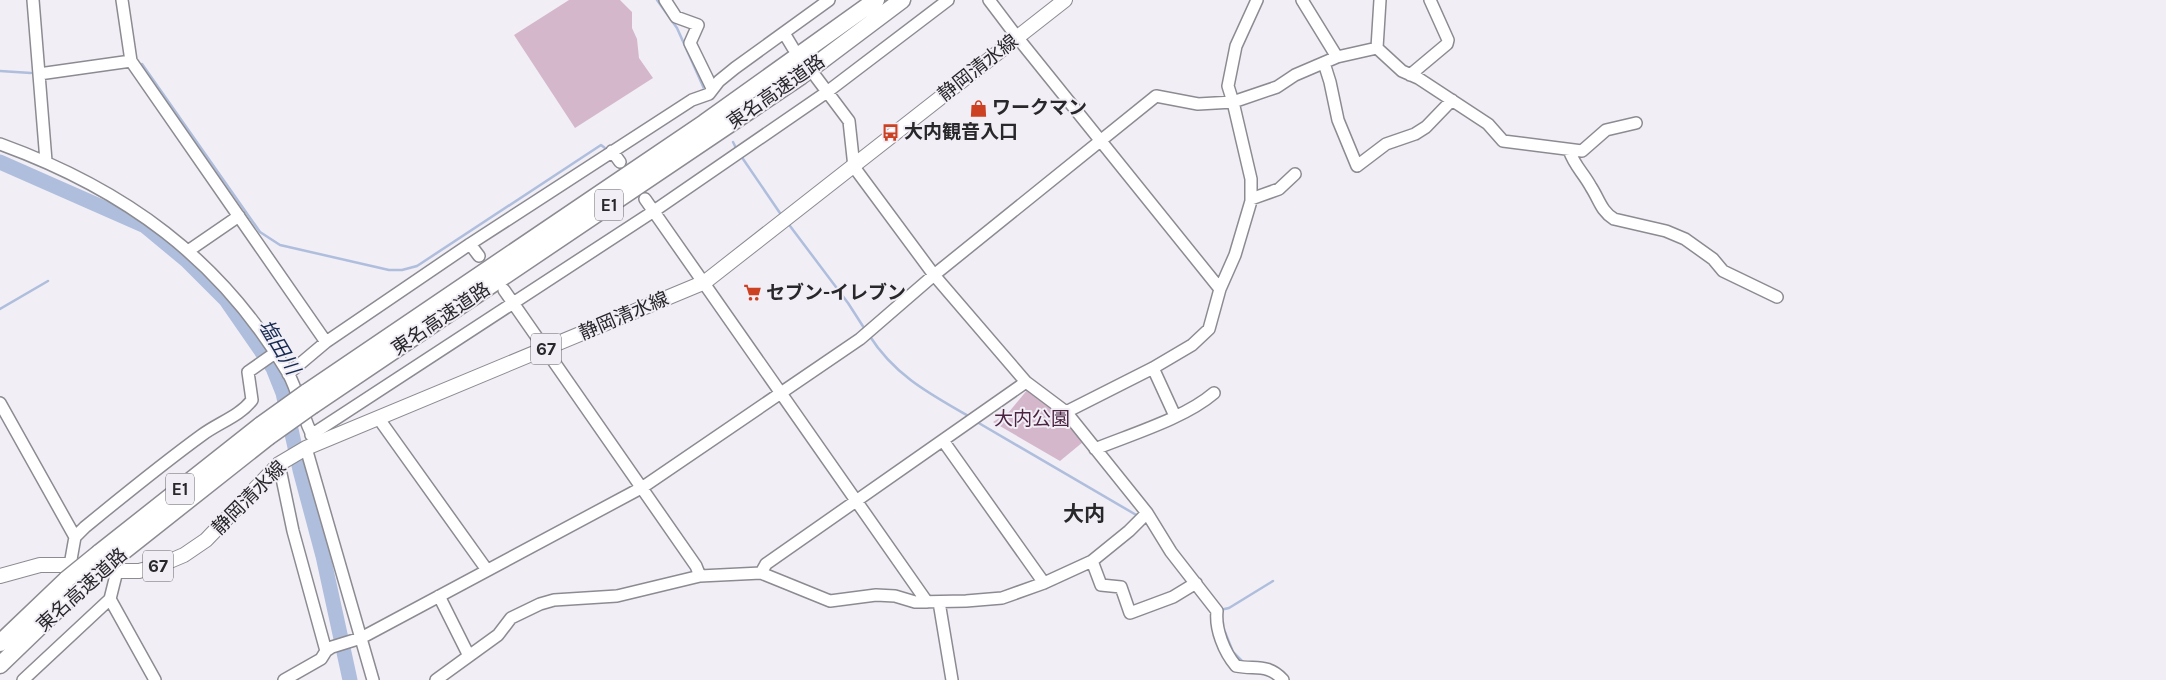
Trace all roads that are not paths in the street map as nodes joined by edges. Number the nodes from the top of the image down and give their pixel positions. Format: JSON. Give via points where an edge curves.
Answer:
{"nodes":[{"id":1,"x":32,"y":0,"type":"edge"},
{"id":2,"x":122,"y":0,"type":"edge"},
{"id":3,"x":665,"y":0,"type":"edge"},
{"id":4,"x":829,"y":0,"type":"edge"},
{"id":5,"x":876,"y":0,"type":"edge"},
{"id":6,"x":902,"y":0,"type":"edge"},
{"id":7,"x":948,"y":0,"type":"edge"},
{"id":8,"x":990,"y":0,"type":"edge"},
{"id":9,"x":1065,"y":0,"type":"edge"},
{"id":10,"x":1257,"y":0,"type":"edge"},
{"id":11,"x":1302,"y":0,"type":"edge"},
{"id":12,"x":1380,"y":0,"type":"edge"},
{"id":13,"x":1430,"y":0,"type":"edge"},
{"id":14,"x":784,"y":33,"type":"junction"},
{"id":15,"x":1017,"y":38,"type":"junction"},
{"id":16,"x":793,"y":48,"type":"dead end"},
{"id":17,"x":1377,"y":48,"type":"junction"},
{"id":18,"x":1337,"y":57,"type":"junction"},
{"id":19,"x":131,"y":60,"type":"junction"},
{"id":20,"x":1324,"y":63,"type":"junction"},
{"id":21,"x":39,"y":74,"type":"junction"},
{"id":22,"x":1410,"y":75,"type":"junction"},
{"id":23,"x":816,"y":77,"type":"dead end"},
{"id":24,"x":826,"y":92,"type":"junction"},
{"id":25,"x":707,"y":93,"type":"junction"},
{"id":26,"x":1452,"y":100,"type":"junction"},
{"id":27,"x":1233,"y":102,"type":"junction"},
{"id":28,"x":1636,"y":122,"type":"dead end"},
{"id":29,"x":1101,"y":140,"type":"junction"},
{"id":30,"x":0,"y":144,"type":"edge"},
{"id":31,"x":1569,"y":150,"type":"junction"},
{"id":32,"x":612,"y":151,"type":"junction"},
{"id":33,"x":46,"y":161,"type":"junction"},
{"id":34,"x":620,"y":162,"type":"dead end"},
{"id":35,"x":854,"y":167,"type":"junction"},
{"id":36,"x":1295,"y":174,"type":"dead end"},
{"id":37,"x":645,"y":199,"type":"dead end"},
{"id":38,"x":1252,"y":199,"type":"junction"},
{"id":39,"x":654,"y":211,"type":"junction"},
{"id":40,"x":239,"y":216,"type":"junction"},
{"id":41,"x":470,"y":244,"type":"junction"},
{"id":42,"x":188,"y":252,"type":"junction"},
{"id":43,"x":479,"y":256,"type":"dead end"},
{"id":44,"x":934,"y":275,"type":"junction"},
{"id":45,"x":705,"y":282,"type":"junction"},
{"id":46,"x":1220,"y":289,"type":"junction"},
{"id":47,"x":504,"y":290,"type":"dead end"},
{"id":48,"x":1777,"y":297,"type":"dead end"},
{"id":49,"x":513,"y":302,"type":"junction"},
{"id":50,"x":326,"y":342,"type":"junction"},
{"id":51,"x":545,"y":350,"type":"junction"},
{"id":52,"x":275,"y":353,"type":"junction"},
{"id":53,"x":1152,"y":368,"type":"junction"},
{"id":54,"x":288,"y":374,"type":"junction"},
{"id":55,"x":1026,"y":382,"type":"junction"},
{"id":56,"x":781,"y":392,"type":"junction"},
{"id":57,"x":1214,"y":393,"type":"dead end"},
{"id":58,"x":310,"y":399,"type":"junction"},
{"id":59,"x":0,"y":404,"type":"edge"},
{"id":60,"x":1066,"y":412,"type":"junction"},
{"id":61,"x":1175,"y":416,"type":"junction"},
{"id":62,"x":379,"y":419,"type":"junction"},
{"id":63,"x":265,"y":431,"type":"junction"},
{"id":64,"x":311,"y":442,"type":"junction"},
{"id":65,"x":944,"y":442,"type":"junction"},
{"id":66,"x":1096,"y":449,"type":"junction"},
{"id":67,"x":279,"y":464,"type":"junction"},
{"id":68,"x":643,"y":487,"type":"junction"},
{"id":69,"x":858,"y":501,"type":"junction"},
{"id":70,"x":1147,"y":513,"type":"junction"},
{"id":71,"x":75,"y":537,"type":"junction"},
{"id":72,"x":1092,"y":562,"type":"junction"},
{"id":73,"x":116,"y":565,"type":"junction"},
{"id":74,"x":487,"y":570,"type":"junction"},
{"id":75,"x":69,"y":572,"type":"junction"},
{"id":76,"x":761,"y":573,"type":"junction"},
{"id":77,"x":0,"y":576,"type":"edge"},
{"id":78,"x":700,"y":576,"type":"junction"},
{"id":79,"x":1196,"y":582,"type":"junction"},
{"id":80,"x":1044,"y":583,"type":"junction"},
{"id":81,"x":439,"y":596,"type":"junction"},
{"id":82,"x":110,"y":599,"type":"junction"},
{"id":83,"x":933,"y":602,"type":"junction"},
{"id":84,"x":360,"y":639,"type":"junction"},
{"id":85,"x":0,"y":643,"type":"edge"},
{"id":86,"x":329,"y":649,"type":"junction"},
{"id":87,"x":469,"y":656,"type":"junction"},
{"id":88,"x":0,"y":665,"type":"edge"},
{"id":89,"x":23,"y":680,"type":"edge"},
{"id":90,"x":155,"y":680,"type":"edge"},
{"id":91,"x":284,"y":680,"type":"edge"},
{"id":92,"x":373,"y":680,"type":"edge"},
{"id":93,"x":436,"y":680,"type":"edge"},
{"id":94,"x":952,"y":680,"type":"edge"},
{"id":95,"x":1283,"y":680,"type":"edge"}],
"edges":[{"from":1,"to":21,"type":"street"},
{"from":2,"to":19,"type":"street"},
{"from":3,"to":25,"type":"street","via":[[676,16],[698,25],[690,43]]},
{"from":4,"to":14,"type":"street"},
{"from":5,"to":58,"type":"highway","name":"東名高速道路","number":"E1"},
{"from":6,"to":58,"type":"highway","name":"東名高速道路","number":"E1","via":[[801,76]]},
{"from":7,"to":24,"type":"street"},
{"from":8,"to":15,"type":"street"},
{"from":9,"to":15,"type":"main road","name":"静岡清水線","number":"67"},
{"from":10,"to":27,"type":"street","via":[[1236,46],[1228,86]]},
{"from":11,"to":18,"type":"street"},
{"from":12,"to":17,"type":"street"},
{"from":13,"to":22,"type":"street","via":[[1447,44]]},
{"from":14,"to":16,"type":"street"},
{"from":14,"to":25,"type":"street","via":[[735,68]]},
{"from":15,"to":29,"type":"street"},
{"from":15,"to":35,"type":"main road","name":"静岡清水線","number":"67"},
{"from":17,"to":18,"type":"street"},
{"from":17,"to":22,"type":"street"},
{"from":18,"to":20,"type":"street"},
{"from":19,"to":21,"type":"street"},
{"from":19,"to":40,"type":"street"},
{"from":20,"to":26,"type":"street","via":[[1338,120],[1357,166],[1386,144],[1426,127]]},
{"from":20,"to":27,"type":"street","via":[[1295,75],[1277,87]]},
{"from":21,"to":33,"type":"street"},
{"from":22,"to":26,"type":"street"},
{"from":23,"to":24,"type":"street"},
{"from":24,"to":35,"type":"street","via":[[849,121]]},
{"from":24,"to":39,"type":"street"},
{"from":25,"to":32,"type":"street"},
{"from":26,"to":31,"type":"street","via":[[1488,124],[1503,141]]},
{"from":27,"to":29,"type":"street","via":[[1198,104],[1156,96]]},
{"from":27,"to":38,"type":"street","via":[[1251,179]]},
{"from":28,"to":31,"type":"street","via":[[1606,130],[1582,151]]},
{"from":29,"to":44,"type":"street"},
{"from":29,"to":46,"type":"street"},
{"from":30,"to":33,"type":"street"},
{"from":31,"to":48,"type":"street","via":[[1578,170],[1608,215],[1666,231],[1685,240],[1713,259],[1723,271]]},
{"from":32,"to":34,"type":"street"},
{"from":32,"to":41,"type":"street"},
{"from":33,"to":42,"type":"street","via":[[132,208]]},
{"from":35,"to":44,"type":"street"},
{"from":35,"to":45,"type":"main road","name":"静岡清水線","number":"67"},
{"from":36,"to":38,"type":"street","via":[[1279,189]]},
{"from":37,"to":39,"type":"street"},
{"from":38,"to":46,"type":"street"},
{"from":39,"to":45,"type":"street"},
{"from":39,"to":49,"type":"street"},
{"from":40,"to":42,"type":"street"},
{"from":40,"to":50,"type":"street"},
{"from":41,"to":43,"type":"street"},
{"from":41,"to":50,"type":"street"},
{"from":42,"to":52,"type":"street","via":[[252,319]]},
{"from":44,"to":55,"type":"street"},
{"from":44,"to":56,"type":"street","via":[[860,339]]},
{"from":45,"to":51,"type":"main road","name":"静岡清水線","number":"67"},
{"from":45,"to":56,"type":"street"},
{"from":46,"to":53,"type":"street","via":[[1209,329],[1192,345]]},
{"from":47,"to":49,"type":"street"},
{"from":49,"to":51,"type":"street"},
{"from":49,"to":64,"type":"street"},
{"from":50,"to":54,"type":"street"},
{"from":51,"to":62,"type":"main road","name":"静岡清水線","number":"67"},
{"from":51,"to":68,"type":"street"},
{"from":52,"to":54,"type":"street"},
{"from":52,"to":71,"type":"street","via":[[248,372],[252,400],[247,407],[204,433],[151,473]]},
{"from":53,"to":60,"type":"street"},
{"from":53,"to":61,"type":"street"},
{"from":54,"to":64,"type":"street","via":[[298,393]]},
{"from":55,"to":60,"type":"street"},
{"from":55,"to":65,"type":"street"},
{"from":56,"to":68,"type":"street"},
{"from":56,"to":69,"type":"street"},
{"from":57,"to":61,"type":"street","via":[[1204,402]]},
{"from":58,"to":63,"type":"highway","name":"東名高速道路","number":"E1","bridge":true},
{"from":59,"to":71,"type":"street"},
{"from":60,"to":66,"type":"street"},
{"from":61,"to":66,"type":"street"},
{"from":62,"to":64,"type":"main road","name":"静岡清水線","number":"67"},
{"from":62,"to":74,"type":"street"},
{"from":63,"to":73,"type":"highway","name":"東名高速道路","number":"E1"},
{"from":63,"to":75,"type":"highway","name":"東名高速道路","number":"E1","bridge":true},
{"from":64,"to":67,"type":"main road","name":"静岡清水線","number":"67"},
{"from":64,"to":84,"type":"street","via":[[319,498]]},
{"from":65,"to":69,"type":"street"},
{"from":65,"to":80,"type":"street"},
{"from":66,"to":70,"type":"street"},
{"from":67,"to":73,"type":"main road","name":"静岡清水線","number":"67","via":[[206,540],[184,555],[139,571]]},
{"from":67,"to":86,"type":"street","via":[[293,531]]},
{"from":68,"to":74,"type":"street"},
{"from":68,"to":78,"type":"street"},
{"from":69,"to":76,"type":"street","via":[[766,564]]},
{"from":69,"to":83,"type":"street"},
{"from":70,"to":72,"type":"street"},
{"from":70,"to":79,"type":"street","via":[[1171,552]]},
{"from":71,"to":75,"type":"street"},
{"from":72,"to":79,"type":"street","via":[[1101,586],[1120,587],[1130,612],[1173,598]]},
{"from":72,"to":80,"type":"street"},
{"from":73,"to":75,"type":"main road","name":"静岡清水線","number":"67"},
{"from":73,"to":82,"type":"street"},
{"from":73,"to":88,"type":"highway","name":"東名高速道路","number":"E1","bridge":true,"via":[[83,585]]},
{"from":74,"to":81,"type":"street"},
{"from":75,"to":77,"type":"main road","name":"静岡清水線","number":"67","via":[[40,565]]},
{"from":75,"to":85,"type":"highway","name":"東名高速道路","number":"E1"},
{"from":76,"to":78,"type":"street"},
{"from":76,"to":83,"type":"street","via":[[830,601],[876,595]]},
{"from":78,"to":87,"type":"street","via":[[617,596],[554,600],[540,604],[511,618],[498,635]]},
{"from":79,"to":95,"type":"street","via":[[1217,610],[1216,619],[1223,644],[1236,666],[1276,671]]},
{"from":80,"to":83,"type":"street","via":[[1002,598]]},
{"from":81,"to":84,"type":"street"},
{"from":81,"to":87,"type":"street"},
{"from":82,"to":89,"type":"street"},
{"from":82,"to":90,"type":"street"},
{"from":83,"to":94,"type":"street"},
{"from":84,"to":86,"type":"street"},
{"from":84,"to":92,"type":"street"},
{"from":86,"to":91,"type":"street","via":[[321,659]]},
{"from":87,"to":93,"type":"street"}]}
